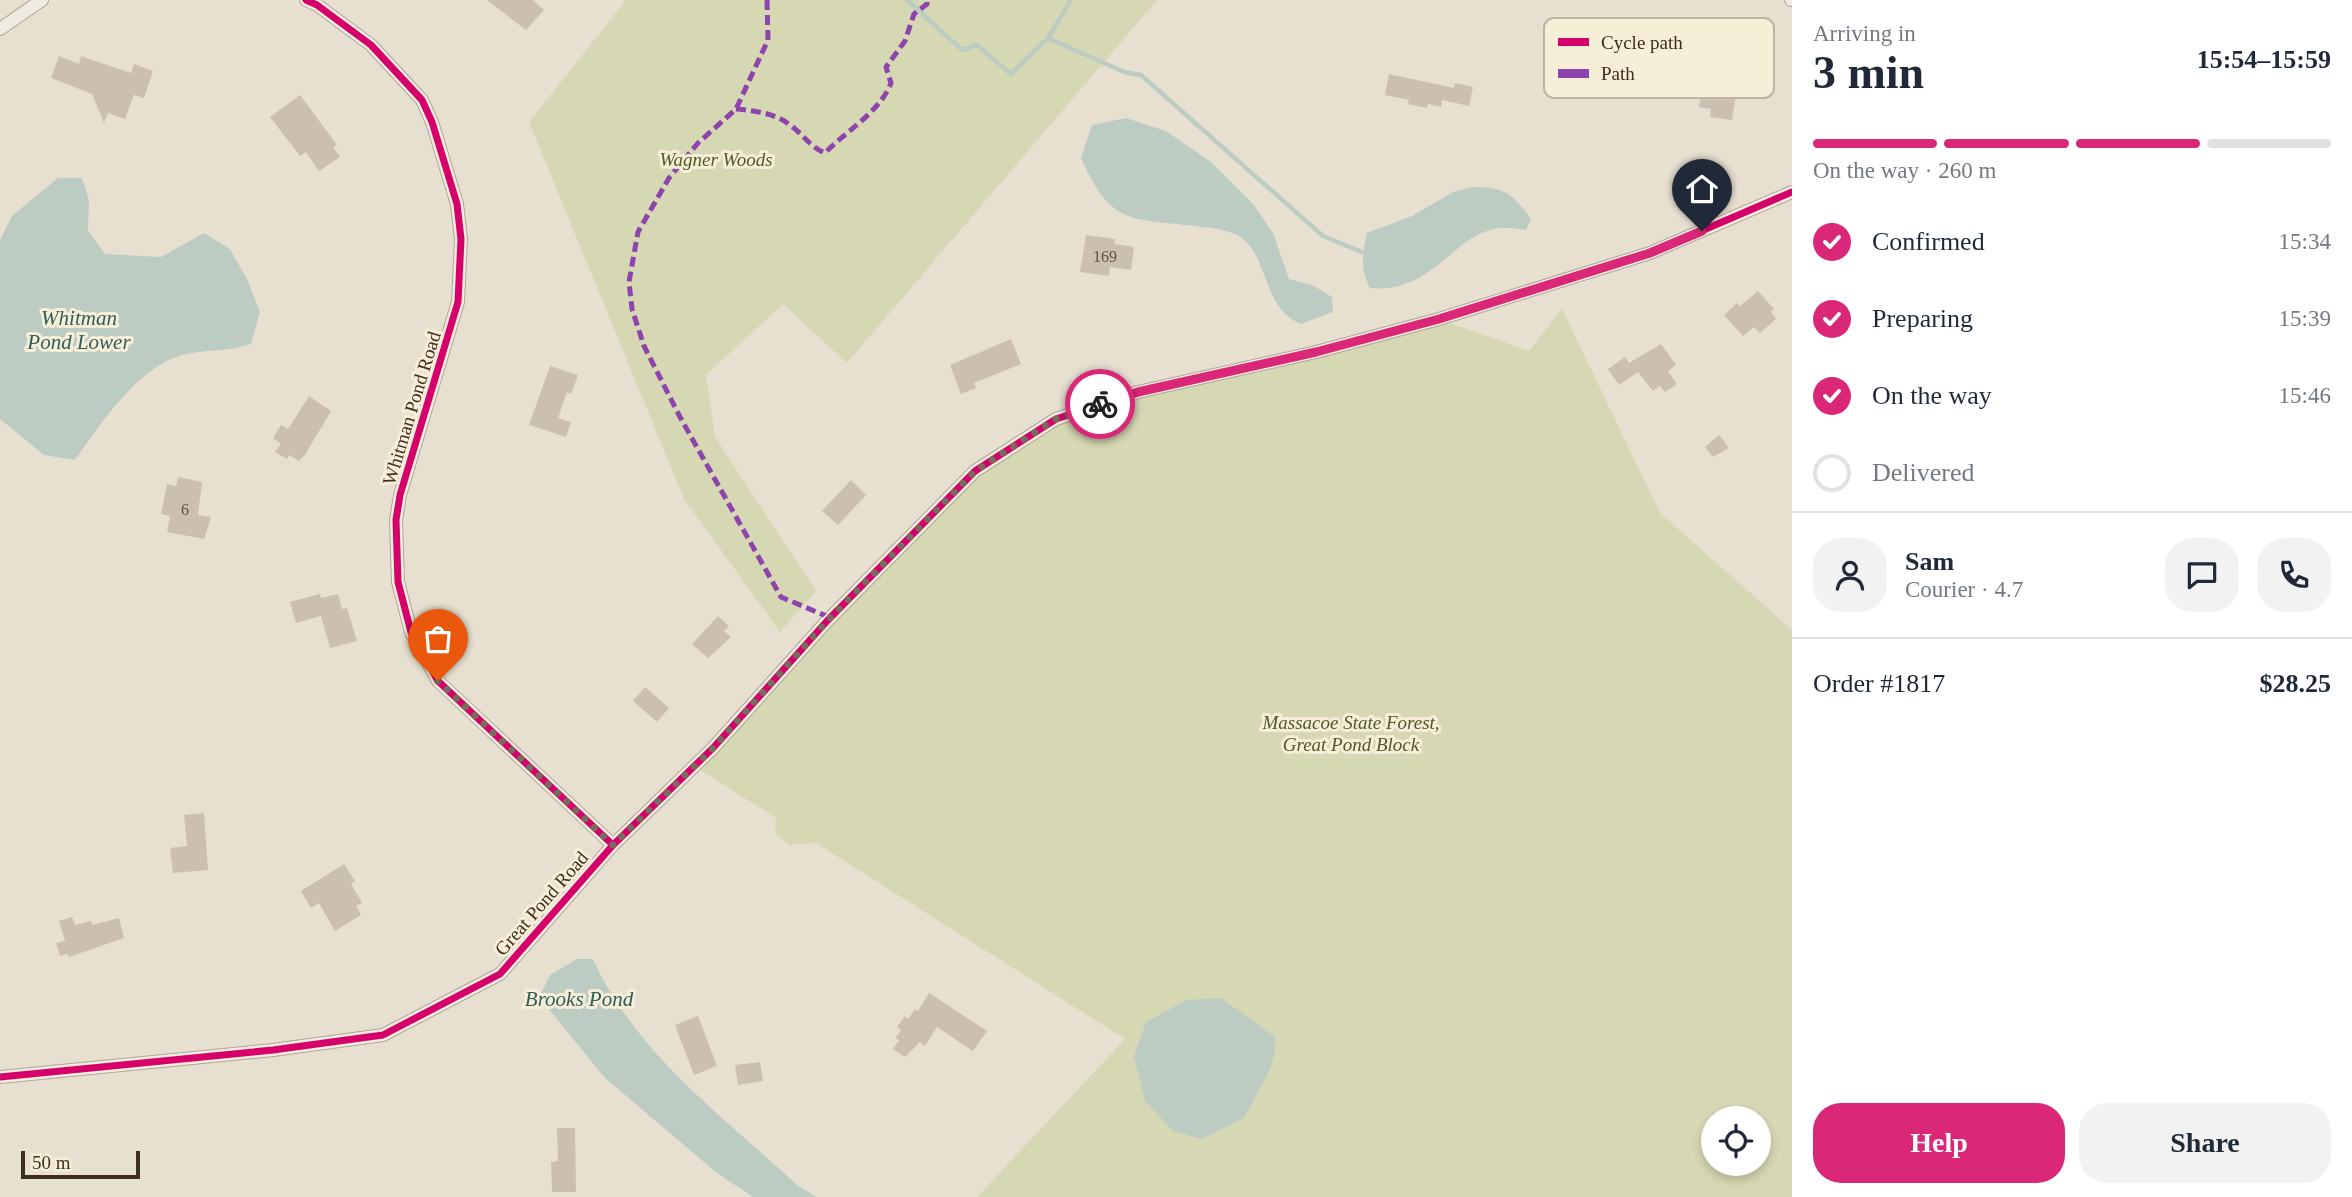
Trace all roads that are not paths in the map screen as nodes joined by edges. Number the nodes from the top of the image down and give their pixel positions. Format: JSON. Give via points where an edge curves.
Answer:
{"nodes":[{"id":1,"x":41,"y":0,"type":"edge"},
{"id":2,"x":306,"y":0,"type":"edge"},
{"id":3,"x":0,"y":29,"type":"edge"},
{"id":4,"x":1792,"y":192,"type":"edge"},
{"id":5,"x":613,"y":845,"type":"junction"},
{"id":6,"x":0,"y":1077,"type":"edge"}],
"edges":[{"from":1,"to":3,"type":"street"},
{"from":2,"to":5,"type":"street","name":"Whitman Pond Road","via":[[371,45],[422,100],[457,204],[461,239],[458,302],[396,520],[398,582],[411,632],[438,681]]},
{"from":4,"to":5,"type":"street","name":"Great Pond Road","via":[[1650,253],[1439,319],[1138,392],[1056,419],[975,471],[827,621],[713,748]]},
{"from":5,"to":6,"type":"street","name":"Great Pond Road","via":[[500,974],[383,1035]]}]}
